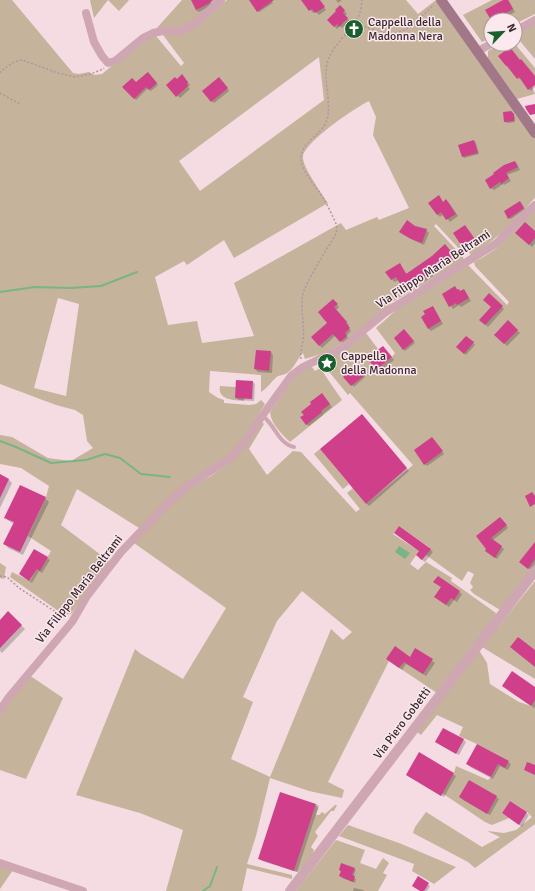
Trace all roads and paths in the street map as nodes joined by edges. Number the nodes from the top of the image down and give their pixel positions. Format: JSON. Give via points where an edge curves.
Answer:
{"nodes":[{"id":1,"x":221,"y":0,"type":"edge"},
{"id":2,"x":362,"y":0,"type":"edge"},
{"id":3,"x":438,"y":2,"type":"edge"},
{"id":4,"x":86,"y":13,"type":"dead end"},
{"id":5,"x":535,"y":20,"type":"edge"},
{"id":6,"x":353,"y":23,"type":"junction"},
{"id":7,"x":523,"y":27,"type":"edge"},
{"id":8,"x":483,"y":48,"type":"edge"},
{"id":9,"x":478,"y":51,"type":"junction"},
{"id":10,"x":108,"y":63,"type":"junction"},
{"id":11,"x":0,"y":73,"type":"edge"},
{"id":12,"x":0,"y":93,"type":"edge"},
{"id":13,"x":20,"y":104,"type":"dead end"},
{"id":14,"x":535,"y":133,"type":"edge"},
{"id":15,"x":535,"y":205,"type":"edge"},
{"id":16,"x":303,"y":367,"type":"junction"},
{"id":17,"x":262,"y":416,"type":"junction"},
{"id":18,"x":294,"y":446,"type":"dead end"},
{"id":19,"x":535,"y":571,"type":"edge"},
{"id":20,"x":0,"y":576,"type":"edge"},
{"id":21,"x":72,"y":621,"type":"junction"},
{"id":22,"x":0,"y":710,"type":"edge"},
{"id":23,"x":0,"y":863,"type":"edge"},
{"id":24,"x":83,"y":891,"type":"edge"},
{"id":25,"x":290,"y":891,"type":"edge"}],
"edges":[{"from":1,"to":10,"type":"street","via":[[194,24],[180,31],[153,33],[142,38],[115,61]]},
{"from":2,"to":6,"type":"path","via":[[358,17]]},
{"from":3,"to":6,"type":"path","via":[[410,27],[397,33],[387,34]]},
{"from":3,"to":9,"type":"main road"},
{"from":4,"to":10,"type":"street","via":[[94,42]]},
{"from":5,"to":7,"type":"street"},
{"from":6,"to":16,"type":"path","via":[[337,44],[326,67],[329,103],[326,120],[321,130],[302,150],[300,158],[303,169],[322,195],[337,227],[336,235],[303,293],[303,340],[300,356]]},
{"from":8,"to":9,"type":"street"},
{"from":9,"to":14,"type":"main road"},
{"from":10,"to":11,"type":"path","via":[[103,70],[75,77],[22,60],[14,62]]},
{"from":12,"to":13,"type":"path"},
{"from":15,"to":16,"type":"street","name":"Via Filippo Maria Beltrami","via":[[497,243],[386,312],[342,348]]},
{"from":16,"to":17,"type":"street","name":"Via Filippo Maria Beltrami","via":[[291,376]]},
{"from":17,"to":18,"type":"lane","via":[[285,443]]},
{"from":17,"to":21,"type":"street","name":"Via Filippo Maria Beltrami","via":[[231,458],[186,487],[121,552],[87,596]]},
{"from":19,"to":25,"type":"street","name":"Via Piero Gobetti"},
{"from":20,"to":21,"type":"path","via":[[7,577],[19,588]]},
{"from":21,"to":22,"type":"street","name":"Via Filippo Maria Beltrami"},
{"from":23,"to":24,"type":"street"}]}
